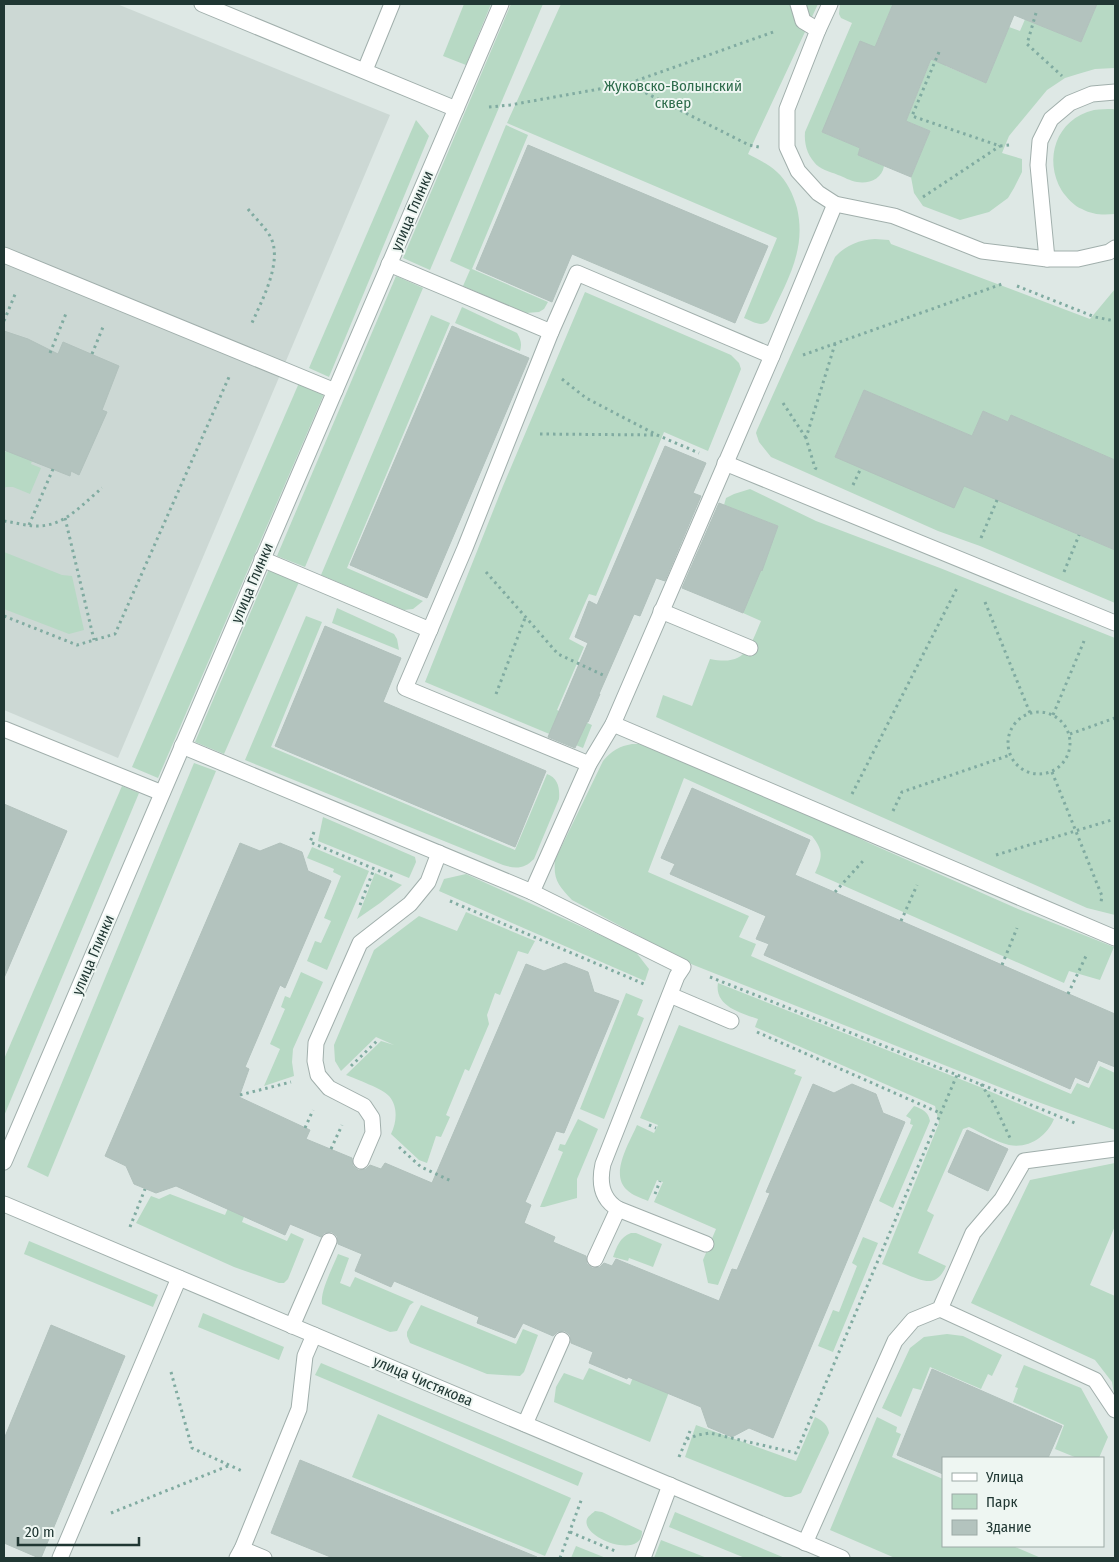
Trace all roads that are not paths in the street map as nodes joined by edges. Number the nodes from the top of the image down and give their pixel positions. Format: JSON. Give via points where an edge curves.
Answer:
{"nodes":[{"id":1,"x":202,"y":4,"type":"edge"},
{"id":2,"x":392,"y":4,"type":"edge"},
{"id":3,"x":501,"y":4,"type":"edge"},
{"id":4,"x":798,"y":4,"type":"edge"},
{"id":5,"x":830,"y":4,"type":"edge"},
{"id":6,"x":818,"y":30,"type":"junction"},
{"id":7,"x":365,"y":70,"type":"junction"},
{"id":8,"x":1115,"y":92,"type":"edge"},
{"id":9,"x":456,"y":109,"type":"junction"},
{"id":10,"x":835,"y":204,"type":"junction"},
{"id":11,"x":1115,"y":248,"type":"edge"},
{"id":12,"x":4,"y":255,"type":"edge"},
{"id":13,"x":1047,"y":259,"type":"junction"},
{"id":14,"x":389,"y":264,"type":"junction"},
{"id":15,"x":551,"y":332,"type":"junction"},
{"id":16,"x":772,"y":356,"type":"junction"},
{"id":17,"x":335,"y":392,"type":"junction"},
{"id":18,"x":725,"y":463,"type":"junction"},
{"id":19,"x":262,"y":559,"type":"junction"},
{"id":20,"x":661,"y":611,"type":"junction"},
{"id":21,"x":1115,"y":624,"type":"edge"},
{"id":22,"x":430,"y":630,"type":"junction"},
{"id":23,"x":750,"y":648,"type":"dead end"},
{"id":24,"x":613,"y":724,"type":"junction"},
{"id":25,"x":4,"y":729,"type":"edge"},
{"id":26,"x":182,"y":746,"type":"junction"},
{"id":27,"x":589,"y":764,"type":"junction"},
{"id":28,"x":162,"y":793,"type":"junction"},
{"id":29,"x":438,"y":853,"type":"junction"},
{"id":30,"x":532,"y":892,"type":"junction"},
{"id":31,"x":1115,"y":938,"type":"edge"},
{"id":32,"x":670,"y":995,"type":"junction"},
{"id":33,"x":731,"y":1020,"type":"road end"},
{"id":34,"x":1115,"y":1149,"type":"edge"},
{"id":35,"x":361,"y":1161,"type":"dead end"},
{"id":36,"x":4,"y":1162,"type":"edge"},
{"id":37,"x":4,"y":1204,"type":"edge"},
{"id":38,"x":618,"y":1209,"type":"junction"},
{"id":39,"x":328,"y":1240,"type":"dead end"},
{"id":40,"x":706,"y":1244,"type":"dead end"},
{"id":41,"x":595,"y":1259,"type":"dead end"},
{"id":42,"x":179,"y":1278,"type":"junction"},
{"id":43,"x":940,"y":1309,"type":"junction"},
{"id":44,"x":292,"y":1326,"type":"junction"},
{"id":45,"x":314,"y":1335,"type":"junction"},
{"id":46,"x":562,"y":1340,"type":"dead end"},
{"id":47,"x":1115,"y":1410,"type":"edge"},
{"id":48,"x":525,"y":1424,"type":"junction"},
{"id":49,"x":670,"y":1485,"type":"junction"},
{"id":50,"x":805,"y":1542,"type":"junction"},
{"id":51,"x":239,"y":1554,"type":"edge"},
{"id":52,"x":60,"y":1558,"type":"edge"},
{"id":53,"x":264,"y":1558,"type":"edge"},
{"id":54,"x":643,"y":1558,"type":"edge"},
{"id":55,"x":842,"y":1558,"type":"edge"}],
"edges":[{"from":1,"to":7,"type":"street"},
{"from":2,"to":7,"type":"street"},
{"from":3,"to":9,"type":"street","name":"улица Глинки"},
{"from":4,"to":6,"type":"street","via":[[803,21]]},
{"from":5,"to":6,"type":"street"},
{"from":6,"to":10,"type":"street","via":[[787,109],[786,146],[798,171],[818,193]]},
{"from":7,"to":9,"type":"street"},
{"from":8,"to":13,"type":"street","via":[[1092,94],[1070,103],[1052,119],[1040,141],[1038,165]]},
{"from":9,"to":14,"type":"street","name":"улица Глинки"},
{"from":10,"to":13,"type":"street","via":[[894,216],[982,251]]},
{"from":10,"to":16,"type":"street"},
{"from":11,"to":13,"type":"street","via":[[1078,259]]},
{"from":12,"to":17,"type":"street"},
{"from":14,"to":15,"type":"street"},
{"from":14,"to":17,"type":"street","name":"улица Глинки"},
{"from":15,"to":16,"type":"street","via":[[577,273]]},
{"from":15,"to":22,"type":"street"},
{"from":16,"to":18,"type":"street"},
{"from":17,"to":19,"type":"street","name":"улица Глинки"},
{"from":18,"to":20,"type":"street"},
{"from":18,"to":21,"type":"street"},
{"from":19,"to":22,"type":"street"},
{"from":19,"to":26,"type":"street","name":"улица Глинки"},
{"from":20,"to":23,"type":"street"},
{"from":20,"to":24,"type":"street"},
{"from":22,"to":27,"type":"street","via":[[405,688]]},
{"from":24,"to":27,"type":"street"},
{"from":24,"to":31,"type":"street"},
{"from":25,"to":28,"type":"street"},
{"from":26,"to":28,"type":"street","name":"улица Глинки"},
{"from":26,"to":29,"type":"street"},
{"from":27,"to":30,"type":"street"},
{"from":28,"to":36,"type":"street","name":"улица Глинки"},
{"from":29,"to":30,"type":"street"},
{"from":29,"to":35,"type":"street","via":[[428,882],[410,904],[360,943],[316,1043],[318,1075],[329,1088],[364,1106],[372,1118],[373,1133]]},
{"from":30,"to":32,"type":"street","via":[[682,967]]},
{"from":32,"to":33,"type":"street"},
{"from":32,"to":38,"type":"street","via":[[601,1172],[605,1198]]},
{"from":34,"to":43,"type":"street","via":[[1024,1161],[1002,1199],[973,1233]]},
{"from":37,"to":42,"type":"street","name":"улица Чистякова"},
{"from":38,"to":40,"type":"street"},
{"from":38,"to":41,"type":"street"},
{"from":39,"to":44,"type":"street"},
{"from":42,"to":44,"type":"street","name":"улица Чистякова"},
{"from":42,"to":52,"type":"street"},
{"from":43,"to":47,"type":"street","via":[[1095,1380]]},
{"from":43,"to":50,"type":"street","via":[[913,1320],[895,1341]]},
{"from":44,"to":45,"type":"street","name":"улица Чистякова"},
{"from":45,"to":48,"type":"street","name":"улица Чистякова"},
{"from":45,"to":51,"type":"street","via":[[305,1356],[299,1409]]},
{"from":46,"to":48,"type":"street"},
{"from":48,"to":49,"type":"street","name":"улица Чистякова"},
{"from":49,"to":50,"type":"street","name":"улица Чистякова"},
{"from":49,"to":54,"type":"street"},
{"from":50,"to":55,"type":"street","name":"улица Чистякова"},
{"from":51,"to":53,"type":"street"}]}
